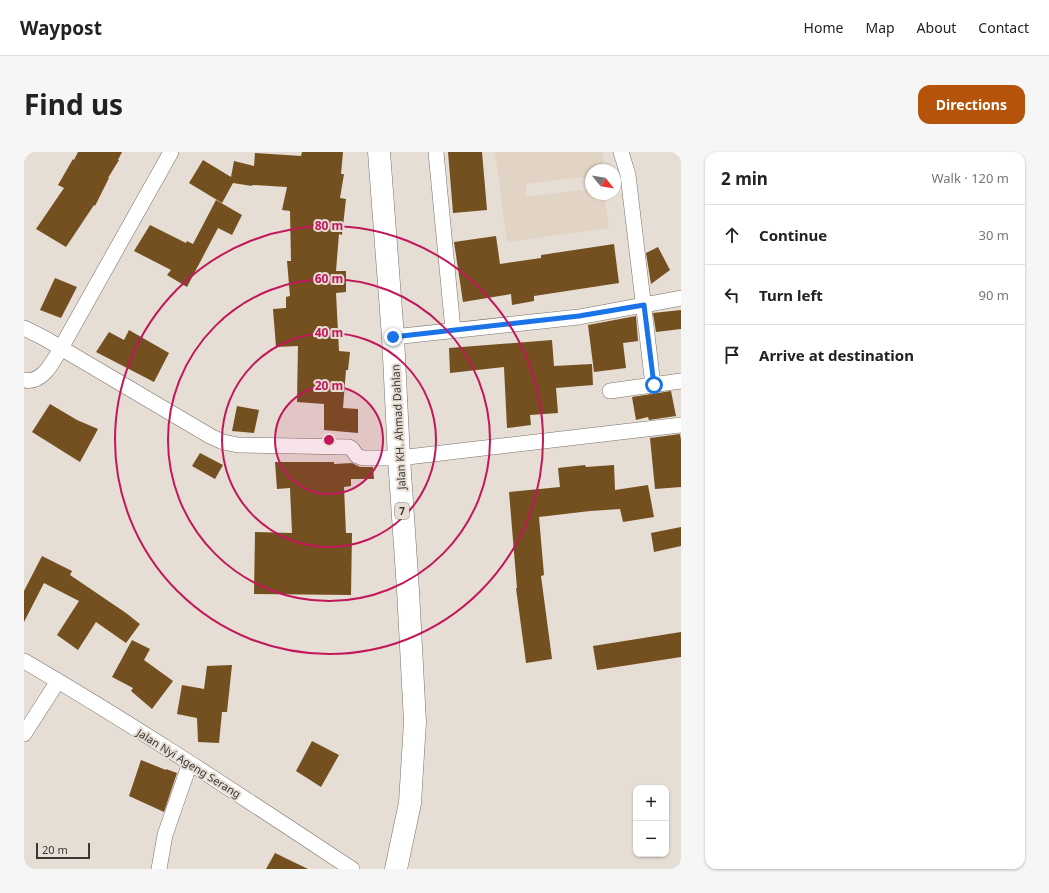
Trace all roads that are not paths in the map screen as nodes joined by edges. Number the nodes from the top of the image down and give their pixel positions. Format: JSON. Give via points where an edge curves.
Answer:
{"nodes":[{"id":1,"x":170,"y":152,"type":"edge"},
{"id":2,"x":378,"y":152,"type":"edge"},
{"id":3,"x":436,"y":152,"type":"edge"},
{"id":4,"x":621,"y":152,"type":"edge"},
{"id":5,"x":681,"y":298,"type":"edge"},
{"id":6,"x":644,"y":305,"type":"junction"},
{"id":7,"x":24,"y":328,"type":"edge"},
{"id":8,"x":453,"y":330,"type":"junction"},
{"id":9,"x":393,"y":337,"type":"junction"},
{"id":10,"x":61,"y":348,"type":"junction"},
{"id":11,"x":24,"y":380,"type":"edge"},
{"id":12,"x":681,"y":381,"type":"edge"},
{"id":13,"x":654,"y":385,"type":"junction"},
{"id":14,"x":610,"y":392,"type":"dead end"},
{"id":15,"x":681,"y":425,"type":"edge"},
{"id":16,"x":399,"y":458,"type":"junction"},
{"id":17,"x":24,"y":661,"type":"edge"},
{"id":18,"x":58,"y":681,"type":"junction"},
{"id":19,"x":24,"y":734,"type":"edge"},
{"id":20,"x":190,"y":763,"type":"junction"},
{"id":21,"x":159,"y":869,"type":"edge"},
{"id":22,"x":352,"y":869,"type":"edge"},
{"id":23,"x":396,"y":869,"type":"edge"}],
"edges":[{"from":1,"to":10,"type":"street"},
{"from":2,"to":9,"type":"highway","name":"Jalan KH. Ahmad Dahlan","number":"7"},
{"from":3,"to":8,"type":"street"},
{"from":4,"to":6,"type":"street","via":[[628,175]]},
{"from":5,"to":6,"type":"street"},
{"from":6,"to":8,"type":"street","via":[[579,316]]},
{"from":6,"to":13,"type":"street"},
{"from":7,"to":10,"type":"street"},
{"from":8,"to":9,"type":"street"},
{"from":9,"to":16,"type":"highway","name":"Jalan KH. Ahmad Dahlan","number":"7"},
{"from":10,"to":11,"type":"street","via":[[45,373],[35,380]]},
{"from":10,"to":16,"type":"street","via":[[223,442],[238,446],[349,447],[357,456],[363,458]]},
{"from":12,"to":13,"type":"street"},
{"from":13,"to":14,"type":"street"},
{"from":15,"to":16,"type":"street"},
{"from":16,"to":23,"type":"highway","name":"Jalan KH. Ahmad Dahlan","number":"7","via":[[415,722],[410,803]]},
{"from":17,"to":18,"type":"street","name":"Jalan Nyi Ageng Serang"},
{"from":18,"to":19,"type":"street"},
{"from":18,"to":20,"type":"street","name":"Jalan Nyi Ageng Serang"},
{"from":20,"to":21,"type":"street","via":[[165,835]]},
{"from":20,"to":22,"type":"street","name":"Jalan Nyi Ageng Serang"}]}
